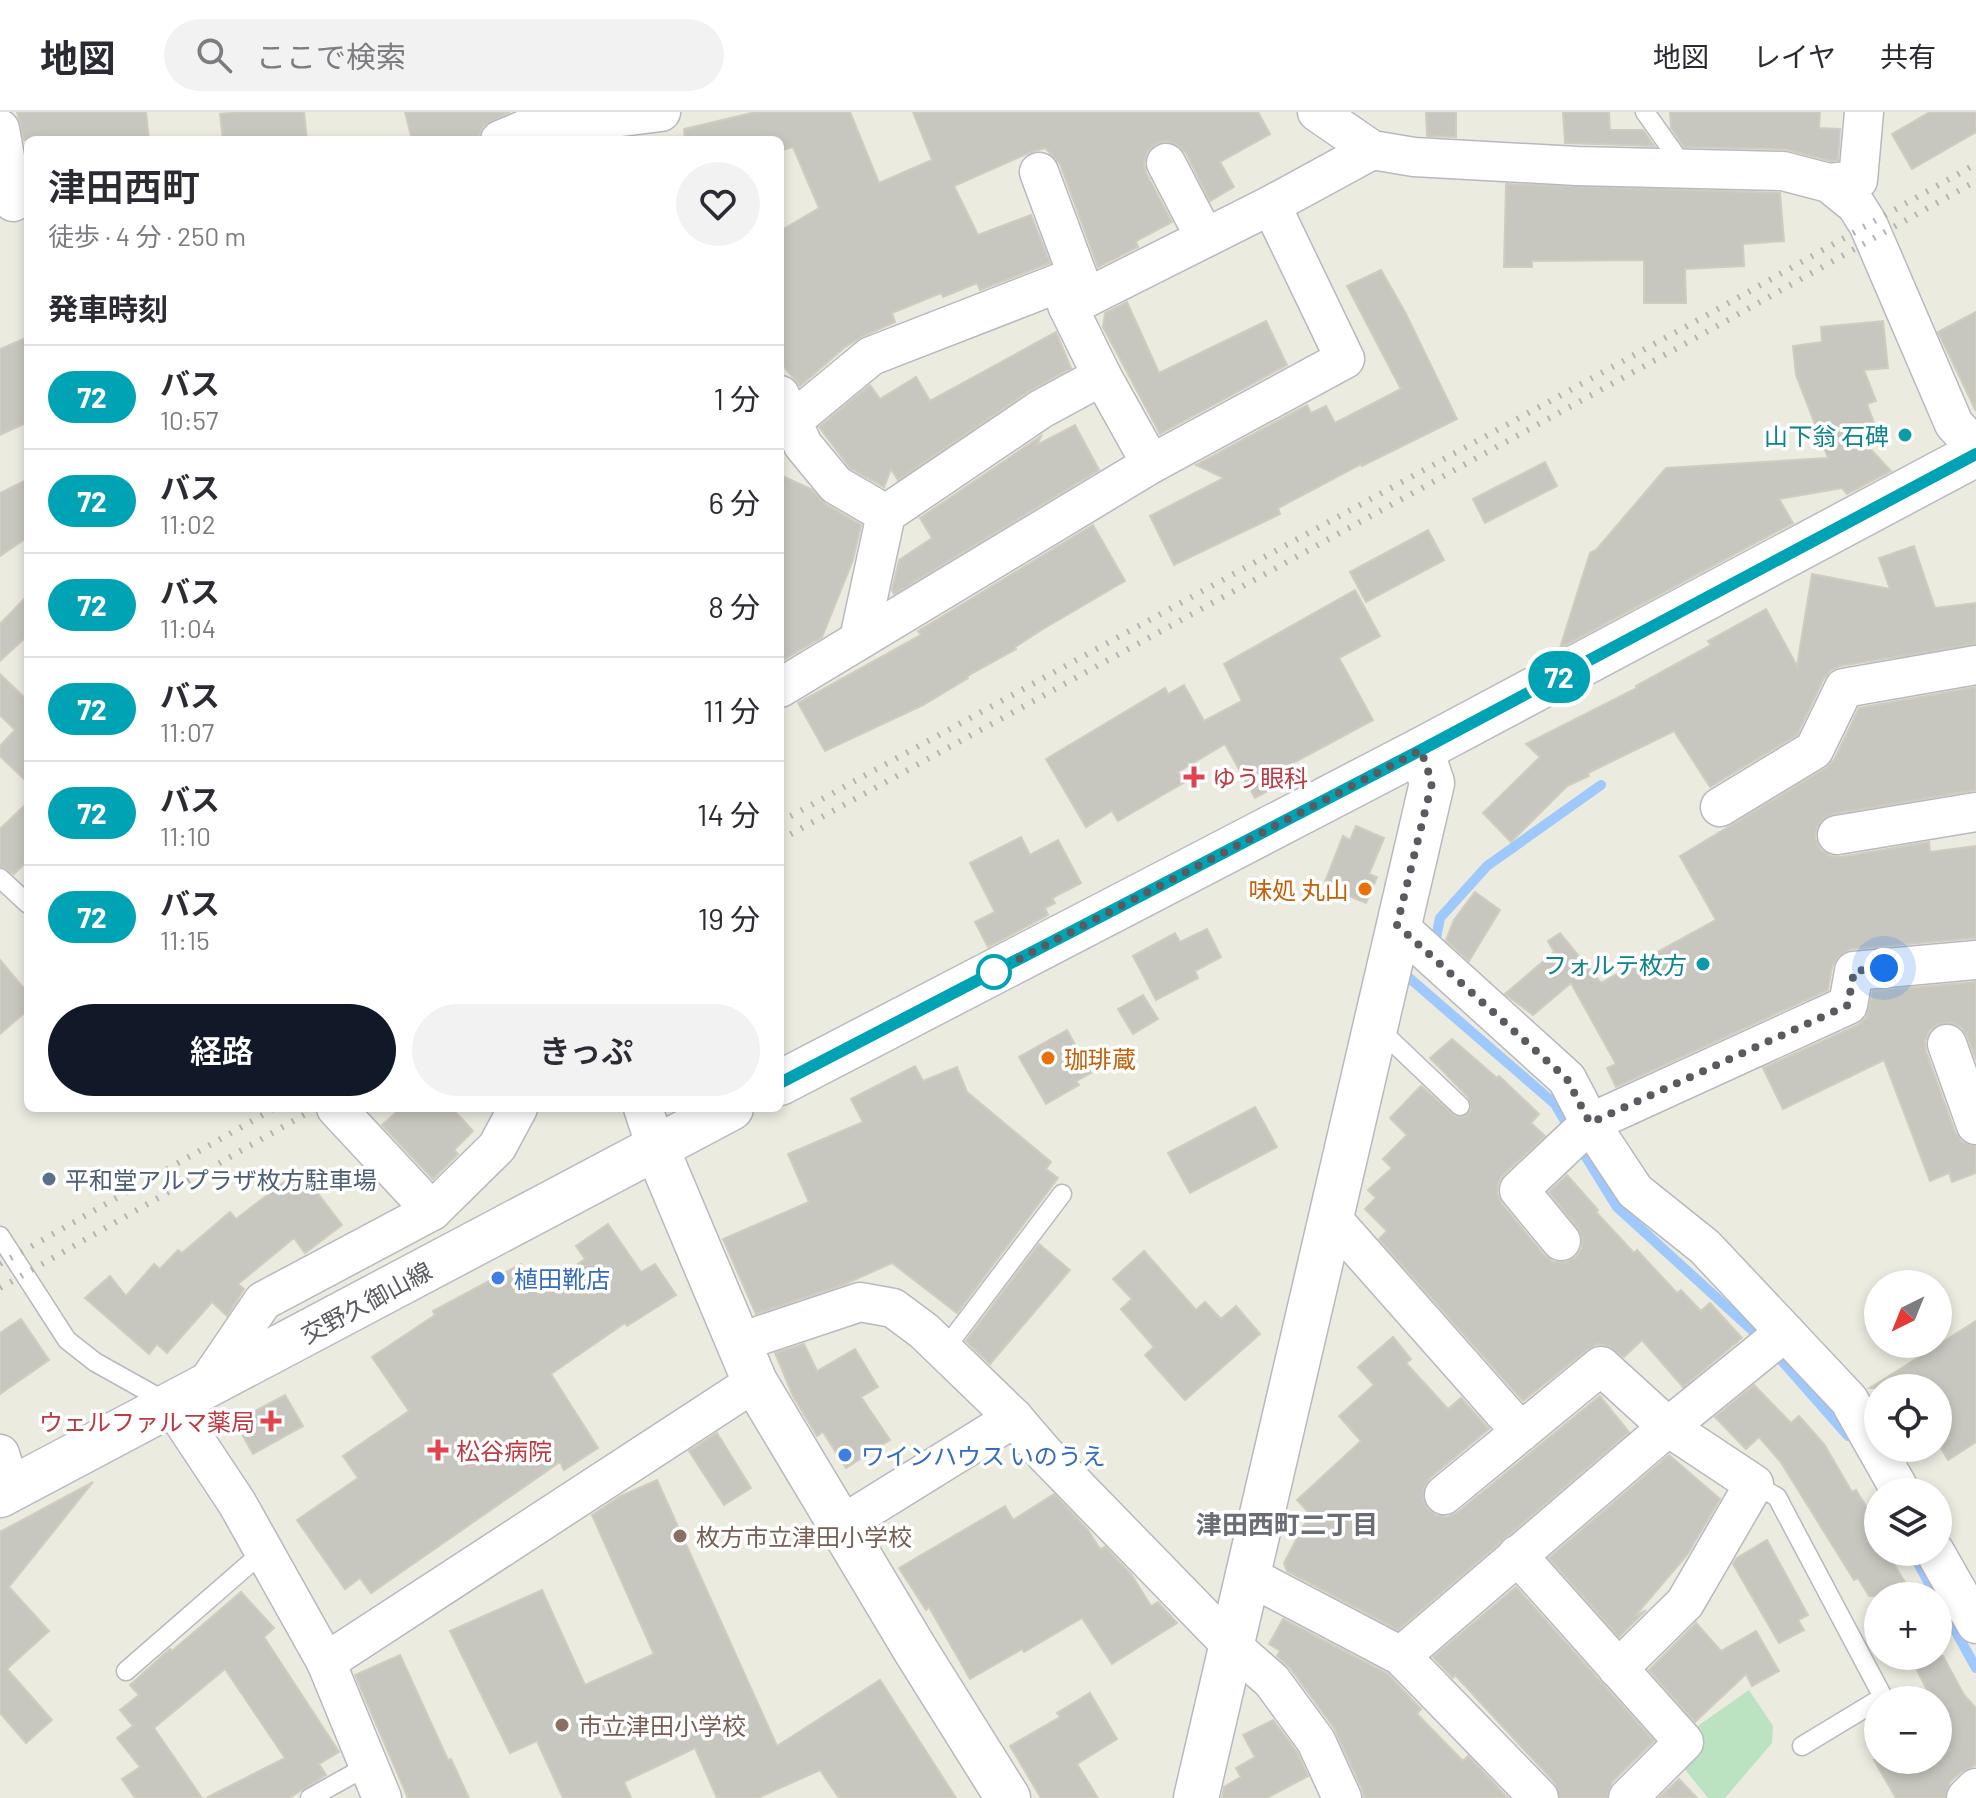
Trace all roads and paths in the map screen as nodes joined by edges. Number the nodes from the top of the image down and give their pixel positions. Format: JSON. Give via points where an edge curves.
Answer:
{"nodes":[{"id":1,"x":661,"y":112,"type":"edge"},
{"id":2,"x":1317,"y":112,"type":"edge"},
{"id":3,"x":1645,"y":112,"type":"edge"},
{"id":4,"x":1864,"y":112,"type":"edge"},
{"id":5,"x":0,"y":129,"type":"edge"},
{"id":6,"x":509,"y":136,"type":"edge"},
{"id":7,"x":1372,"y":150,"type":"junction"},
{"id":8,"x":1166,"y":163,"type":"dead end"},
{"id":9,"x":1684,"y":167,"type":"junction"},
{"id":10,"x":1039,"y":172,"type":"dead end"},
{"id":11,"x":1829,"y":183,"type":"junction"},
{"id":12,"x":14,"y":203,"type":"edge"},
{"id":13,"x":1271,"y":205,"type":"junction"},
{"id":14,"x":1205,"y":238,"type":"junction"},
{"id":15,"x":1077,"y":302,"type":"junction"},
{"id":16,"x":1102,"y":376,"type":"junction"},
{"id":17,"x":784,"y":416,"type":"edge"},
{"id":18,"x":1976,"y":451,"type":"edge"},
{"id":19,"x":1151,"y":464,"type":"junction"},
{"id":20,"x":886,"y":514,"type":"junction"},
{"id":21,"x":859,"y":639,"type":"junction"},
{"id":22,"x":1976,"y":665,"type":"edge"},
{"id":23,"x":784,"y":686,"type":"edge"},
{"id":24,"x":1421,"y":750,"type":"junction"},
{"id":25,"x":1720,"y":807,"type":"dead end"},
{"id":26,"x":1976,"y":812,"type":"edge"},
{"id":27,"x":1837,"y":835,"type":"dead end"},
{"id":28,"x":0,"y":878,"type":"edge"},
{"id":29,"x":24,"y":900,"type":"edge"},
{"id":30,"x":1397,"y":925,"type":"junction"},
{"id":31,"x":1976,"y":960,"type":"edge"},
{"id":32,"x":1374,"y":1024,"type":"junction"},
{"id":33,"x":1947,"y":1044,"type":"dead end"},
{"id":34,"x":784,"y":1081,"type":"edge"},
{"id":35,"x":1460,"y":1106,"type":"dead end"},
{"id":36,"x":340,"y":1112,"type":"edge"},
{"id":37,"x":516,"y":1112,"type":"edge"},
{"id":38,"x":714,"y":1112,"type":"edge"},
{"id":39,"x":1976,"y":1122,"type":"edge"},
{"id":40,"x":650,"y":1127,"type":"edge"},
{"id":41,"x":1576,"y":1137,"type":"junction"},
{"id":42,"x":1062,"y":1194,"type":"dead end"},
{"id":43,"x":432,"y":1211,"type":"junction"},
{"id":44,"x":1329,"y":1215,"type":"junction"},
{"id":45,"x":0,"y":1236,"type":"edge"},
{"id":46,"x":1561,"y":1241,"type":"dead end"},
{"id":47,"x":1779,"y":1337,"type":"junction"},
{"id":48,"x":737,"y":1343,"type":"junction"},
{"id":49,"x":944,"y":1350,"type":"junction"},
{"id":50,"x":755,"y":1382,"type":"junction"},
{"id":51,"x":188,"y":1396,"type":"junction"},
{"id":52,"x":1014,"y":1418,"type":"junction"},
{"id":53,"x":1668,"y":1427,"type":"junction"},
{"id":54,"x":1521,"y":1432,"type":"junction"},
{"id":55,"x":1893,"y":1478,"type":"edge"},
{"id":56,"x":4,"y":1480,"type":"edge"},
{"id":57,"x":1754,"y":1484,"type":"junction"},
{"id":58,"x":1444,"y":1495,"type":"dead end"},
{"id":59,"x":840,"y":1526,"type":"junction"},
{"id":60,"x":264,"y":1551,"type":"junction"},
{"id":61,"x":1517,"y":1555,"type":"junction"},
{"id":62,"x":1943,"y":1566,"type":"edge"},
{"id":63,"x":1247,"y":1575,"type":"junction"},
{"id":64,"x":1976,"y":1624,"type":"edge"},
{"id":65,"x":1231,"y":1645,"type":"junction"},
{"id":66,"x":1401,"y":1656,"type":"junction"},
{"id":67,"x":326,"y":1662,"type":"junction"},
{"id":68,"x":1618,"y":1669,"type":"junction"},
{"id":69,"x":126,"y":1671,"type":"dead end"},
{"id":70,"x":1802,"y":1746,"type":"dead end"},
{"id":71,"x":375,"y":1781,"type":"edge"},
{"id":72,"x":1976,"y":1788,"type":"edge"},
{"id":73,"x":310,"y":1798,"type":"edge"},
{"id":74,"x":1008,"y":1798,"type":"edge"},
{"id":75,"x":1196,"y":1798,"type":"edge"},
{"id":76,"x":1342,"y":1798,"type":"edge"},
{"id":77,"x":1539,"y":1798,"type":"edge"},
{"id":78,"x":1628,"y":1798,"type":"edge"},
{"id":79,"x":1966,"y":1798,"type":"edge"}],
"edges":[{"from":1,"to":6,"type":"street","via":[[526,129]]},
{"from":2,"to":7,"type":"street"},
{"from":3,"to":9,"type":"lane"},
{"from":4,"to":11,"type":"street","via":[[1858,180]]},
{"from":5,"to":12,"type":"street"},
{"from":7,"to":9,"type":"street","via":[[1577,166]]},
{"from":7,"to":13,"type":"street"},
{"from":8,"to":14,"type":"street"},
{"from":9,"to":11,"type":"street","via":[[1783,171]]},
{"from":10,"to":15,"type":"street"},
{"from":11,"to":18,"type":"street","via":[[1856,205],[1868,224],[1954,424]]},
{"from":13,"to":14,"type":"street"},
{"from":13,"to":19,"type":"street","via":[[1345,359]]},
{"from":14,"to":15,"type":"street"},
{"from":15,"to":16,"type":"street"},
{"from":15,"to":17,"type":"street","via":[[1059,283],[871,356]]},
{"from":16,"to":19,"type":"street"},
{"from":16,"to":20,"type":"street","via":[[1041,409]]},
{"from":17,"to":20,"type":"street","via":[[836,485]]},
{"from":18,"to":24,"type":"main road"},
{"from":19,"to":21,"type":"street"},
{"from":20,"to":21,"type":"street"},
{"from":21,"to":23,"type":"street"},
{"from":22,"to":25,"type":"street","via":[[1844,688],[1814,750]]},
{"from":24,"to":30,"type":"main road","via":[[1432,783]]},
{"from":24,"to":34,"type":"main road"},
{"from":26,"to":27,"type":"street"},
{"from":28,"to":29,"type":"lane"},
{"from":30,"to":32,"type":"main road"},
{"from":30,"to":41,"type":"street","via":[[1567,1079]]},
{"from":31,"to":41,"type":"street","via":[[1854,971],[1848,1005]]},
{"from":32,"to":35,"type":"lane"},
{"from":32,"to":44,"type":"main road"},
{"from":33,"to":39,"type":"street"},
{"from":36,"to":43,"type":"street"},
{"from":37,"to":43,"type":"street","via":[[497,1147]]},
{"from":38,"to":40,"type":"main road","name":"交野久御山線"},
{"from":40,"to":48,"type":"main road"},
{"from":40,"to":51,"type":"main road","name":"交野久御山線"},
{"from":41,"to":46,"type":"street","via":[[1519,1190]]},
{"from":41,"to":47,"type":"street","via":[[1705,1247]]},
{"from":42,"to":49,"type":"lane"},
{"from":43,"to":51,"type":"street","via":[[263,1301]]},
{"from":44,"to":54,"type":"street"},
{"from":44,"to":63,"type":"main road"},
{"from":45,"to":51,"type":"lane","via":[[67,1340],[95,1362]]},
{"from":47,"to":53,"type":"street"},
{"from":47,"to":55,"type":"street","via":[[1849,1400]]},
{"from":48,"to":49,"type":"street","via":[[860,1302],[893,1308]]},
{"from":48,"to":50,"type":"main road"},
{"from":49,"to":52,"type":"street"},
{"from":50,"to":59,"type":"main road"},
{"from":50,"to":67,"type":"street"},
{"from":51,"to":56,"type":"main road","name":"交野久御山線"},
{"from":51,"to":60,"type":"street"},
{"from":52,"to":59,"type":"street"},
{"from":52,"to":65,"type":"street"},
{"from":53,"to":54,"type":"street","via":[[1601,1366]]},
{"from":53,"to":57,"type":"street"},
{"from":53,"to":61,"type":"street"},
{"from":54,"to":58,"type":"street"},
{"from":57,"to":68,"type":"street","via":[[1685,1603]]},
{"from":57,"to":70,"type":"lane","via":[[1777,1497],[1883,1697]]},
{"from":59,"to":74,"type":"main road"},
{"from":60,"to":67,"type":"street"},
{"from":60,"to":69,"type":"lane"},
{"from":61,"to":66,"type":"street"},
{"from":61,"to":68,"type":"street"},
{"from":62,"to":64,"type":"street"},
{"from":63,"to":65,"type":"main road"},
{"from":63,"to":66,"type":"street"},
{"from":65,"to":75,"type":"main road"},
{"from":65,"to":76,"type":"street","via":[[1272,1681],[1316,1741]]},
{"from":66,"to":77,"type":"street"},
{"from":67,"to":71,"type":"street"},
{"from":68,"to":78,"type":"street","via":[[1684,1742]]},
{"from":71,"to":73,"type":"lane"},
{"from":72,"to":79,"type":"street"}]}
